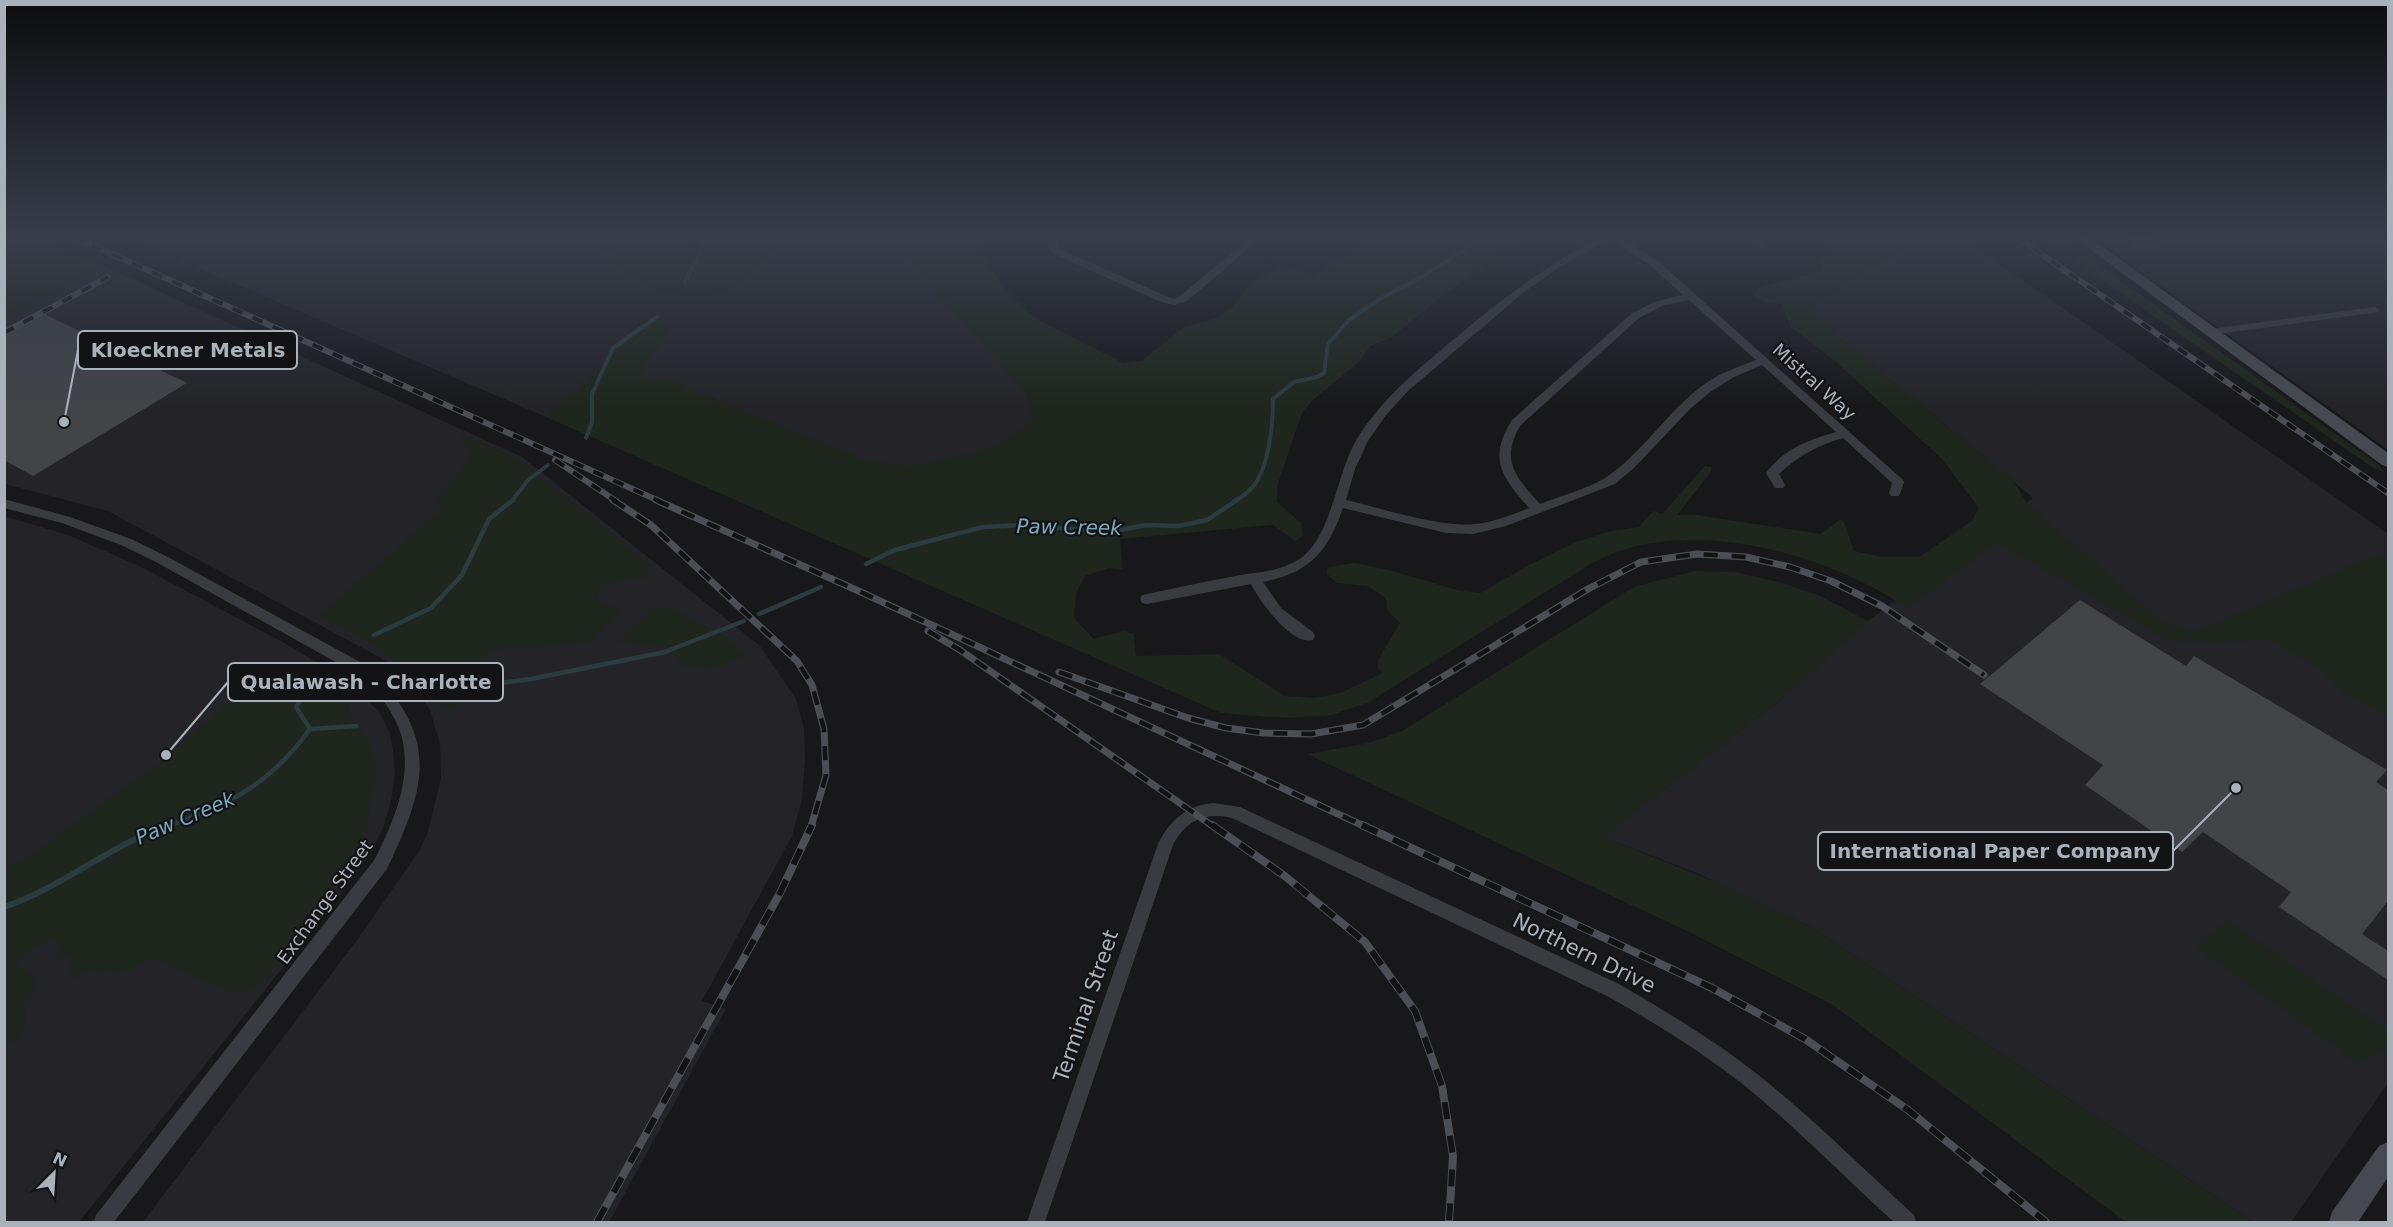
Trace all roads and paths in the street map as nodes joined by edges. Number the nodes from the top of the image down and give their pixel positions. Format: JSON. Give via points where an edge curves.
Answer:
{"nodes":[{"id":1,"x":1150,"y":293,"type":"edge"},
{"id":2,"x":1190,"y":293,"type":"edge"},
{"id":3,"x":1516,"y":293,"type":"edge"},
{"id":4,"x":1687,"y":293,"type":"edge"},
{"id":5,"x":2157,"y":293,"type":"edge"},
{"id":6,"x":1690,"y":296,"type":"junction"},
{"id":7,"x":2375,"y":310,"type":"dead end"},
{"id":8,"x":2210,"y":332,"type":"junction"},
{"id":9,"x":1763,"y":361,"type":"junction"},
{"id":10,"x":1845,"y":434,"type":"junction"},
{"id":11,"x":2388,"y":461,"type":"edge"},
{"id":12,"x":1779,"y":485,"type":"dead end"},
{"id":13,"x":1895,"y":493,"type":"dead end"},
{"id":14,"x":1337,"y":501,"type":"junction"},
{"id":15,"x":4,"y":503,"type":"edge"},
{"id":16,"x":1537,"y":509,"type":"junction"},
{"id":17,"x":1254,"y":578,"type":"junction"},
{"id":18,"x":1147,"y":599,"type":"dead end"},
{"id":19,"x":1308,"y":636,"type":"dead end"},
{"id":20,"x":1193,"y":813,"type":"joint"},
{"id":21,"x":2388,"y":1155,"type":"edge"},
{"id":22,"x":103,"y":1222,"type":"edge"},
{"id":23,"x":1036,"y":1222,"type":"edge"},
{"id":24,"x":1907,"y":1222,"type":"edge"},
{"id":25,"x":2343,"y":1222,"type":"edge"}],
"edges":[{"from":1,"to":2,"type":"street","via":[[1174,302]]},
{"from":3,"to":14,"type":"street","via":[[1395,396],[1361,441]]},
{"from":4,"to":6,"type":"street","name":"Mistral Way"},
{"from":5,"to":8,"type":"street"},
{"from":6,"to":9,"type":"street","name":"Mistral Way"},
{"from":6,"to":16,"type":"street","via":[[1635,315],[1516,423],[1507,436],[1504,464],[1509,476]]},
{"from":7,"to":8,"type":"street"},
{"from":8,"to":11,"type":"street"},
{"from":9,"to":10,"type":"street","name":"Mistral Way"},
{"from":9,"to":16,"type":"street","via":[[1706,388],[1611,481]]},
{"from":10,"to":12,"type":"street","via":[[1814,441],[1792,454],[1772,473]]},
{"from":10,"to":13,"type":"street","name":"Mistral Way","via":[[1898,482]]},
{"from":14,"to":16,"type":"street","via":[[1446,528],[1473,529],[1502,523]]},
{"from":14,"to":17,"type":"street","via":[[1325,535],[1310,557],[1280,574]]},
{"from":15,"to":22,"type":"street","name":"Exchange Street","via":[[126,542],[364,671],[398,706],[408,728],[412,752],[406,808],[381,864]]},
{"from":17,"to":18,"type":"street"},
{"from":17,"to":19,"type":"street","via":[[1280,617]]},
{"from":20,"to":23,"type":"street","name":"Terminal Street","via":[[1171,834],[1158,864]]},
{"from":20,"to":24,"type":"street","name":"Northern Drive","via":[[1214,808],[1235,812],[1613,990],[1664,1018],[1768,1094]]},
{"from":21,"to":25,"type":"street"}]}
